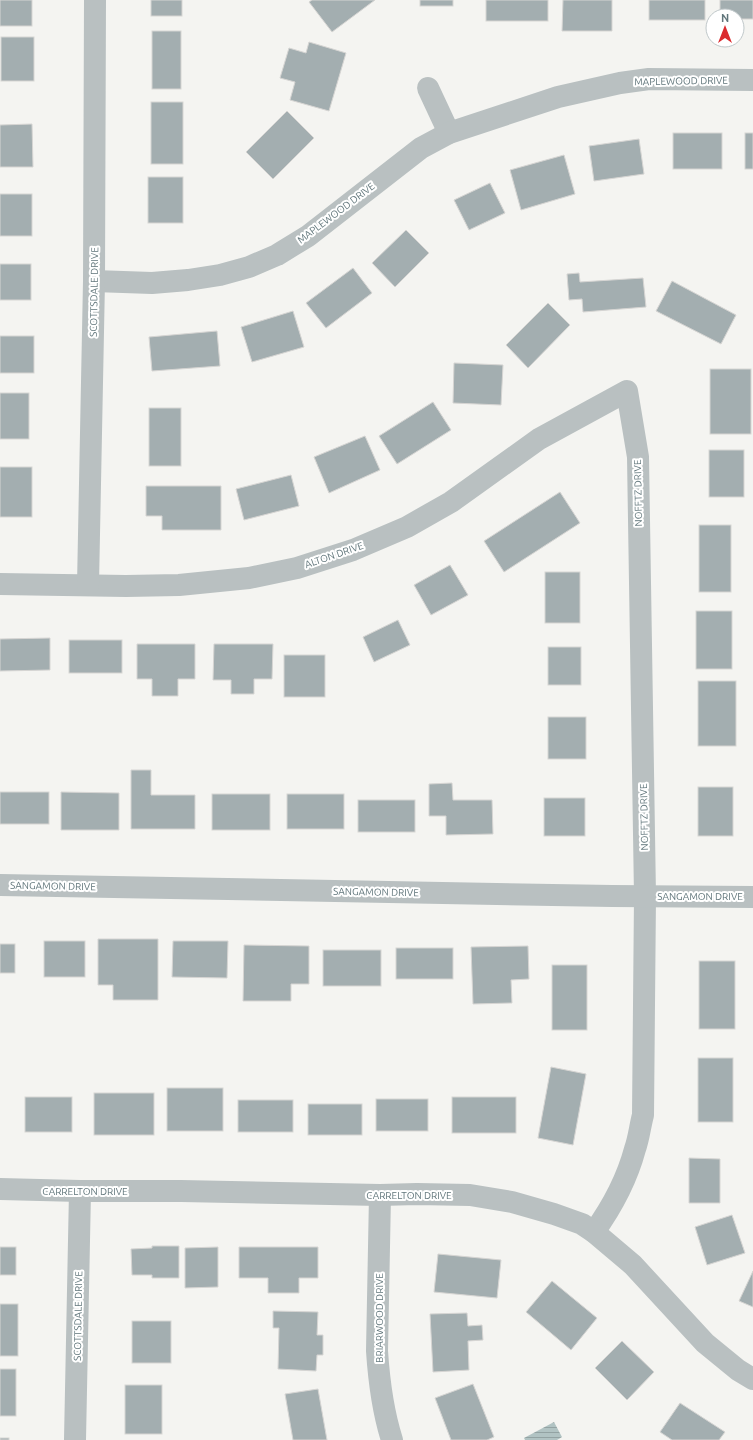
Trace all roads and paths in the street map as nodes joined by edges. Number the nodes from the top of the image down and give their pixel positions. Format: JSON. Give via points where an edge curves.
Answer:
{"nodes":[{"id":1,"x":96,"y":0,"type":"edge"},
{"id":2,"x":753,"y":80,"type":"edge"},
{"id":3,"x":428,"y":88,"type":"dead end"},
{"id":4,"x":449,"y":133,"type":"junction"},
{"id":5,"x":94,"y":281,"type":"junction"},
{"id":6,"x":627,"y":391,"type":"joint"},
{"id":7,"x":0,"y":584,"type":"edge"},
{"id":8,"x":88,"y":584,"type":"junction"},
{"id":9,"x":0,"y":885,"type":"edge"},
{"id":10,"x":645,"y":896,"type":"junction"},
{"id":11,"x":753,"y":897,"type":"edge"},
{"id":12,"x":0,"y":1189,"type":"edge"},
{"id":13,"x":80,"y":1191,"type":"junction"},
{"id":14,"x":380,"y":1195,"type":"junction"},
{"id":15,"x":594,"y":1232,"type":"junction"},
{"id":16,"x":753,"y":1379,"type":"edge"},
{"id":17,"x":75,"y":1440,"type":"edge"},
{"id":18,"x":392,"y":1440,"type":"edge"}],
"edges":[{"from":1,"to":5,"type":"street","name":"SCOTTSDALE DRIVE"},
{"from":2,"to":4,"type":"street","name":"MAPLEWOOD DRIVE","via":[[649,80],[620,83],[558,98]]},
{"from":3,"to":4,"type":"street"},
{"from":4,"to":5,"type":"street","name":"MAPLEWOOD DRIVE","via":[[421,148],[308,236],[277,255],[249,267],[188,280],[152,283]]},
{"from":5,"to":8,"type":"street","name":"SCOTTSDALE DRIVE"},
{"from":6,"to":8,"type":"street","name":"ALTON DRIVE","via":[[539,440],[451,502],[407,527],[353,550],[297,568],[249,578],[126,586]]},
{"from":6,"to":10,"type":"street","name":"NOFFTZ DRIVE","via":[[638,457]]},
{"from":7,"to":8,"type":"street","name":"ALTON DRIVE"},
{"from":9,"to":10,"type":"street","name":"SANGAMON DRIVE"},
{"from":10,"to":11,"type":"street","name":"SANGAMON DRIVE"},
{"from":10,"to":15,"type":"street","name":"NOFFTZ DRIVE","via":[[643,1115],[624,1180]]},
{"from":12,"to":13,"type":"street","name":"CARRELTON DRIVE"},
{"from":13,"to":14,"type":"street","name":"CARRELTON DRIVE"},
{"from":13,"to":17,"type":"street","name":"SCOTTSDALE DRIVE"},
{"from":14,"to":15,"type":"street","name":"CARRELTON DRIVE","via":[[470,1196],[512,1202],[582,1224]]},
{"from":14,"to":18,"type":"street","name":"BRIARWOOD DRIVE","via":[[377,1352],[388,1429]]},
{"from":15,"to":16,"type":"street","name":"CARRELTON DRIVE","via":[[633,1265],[705,1343]]}]}
